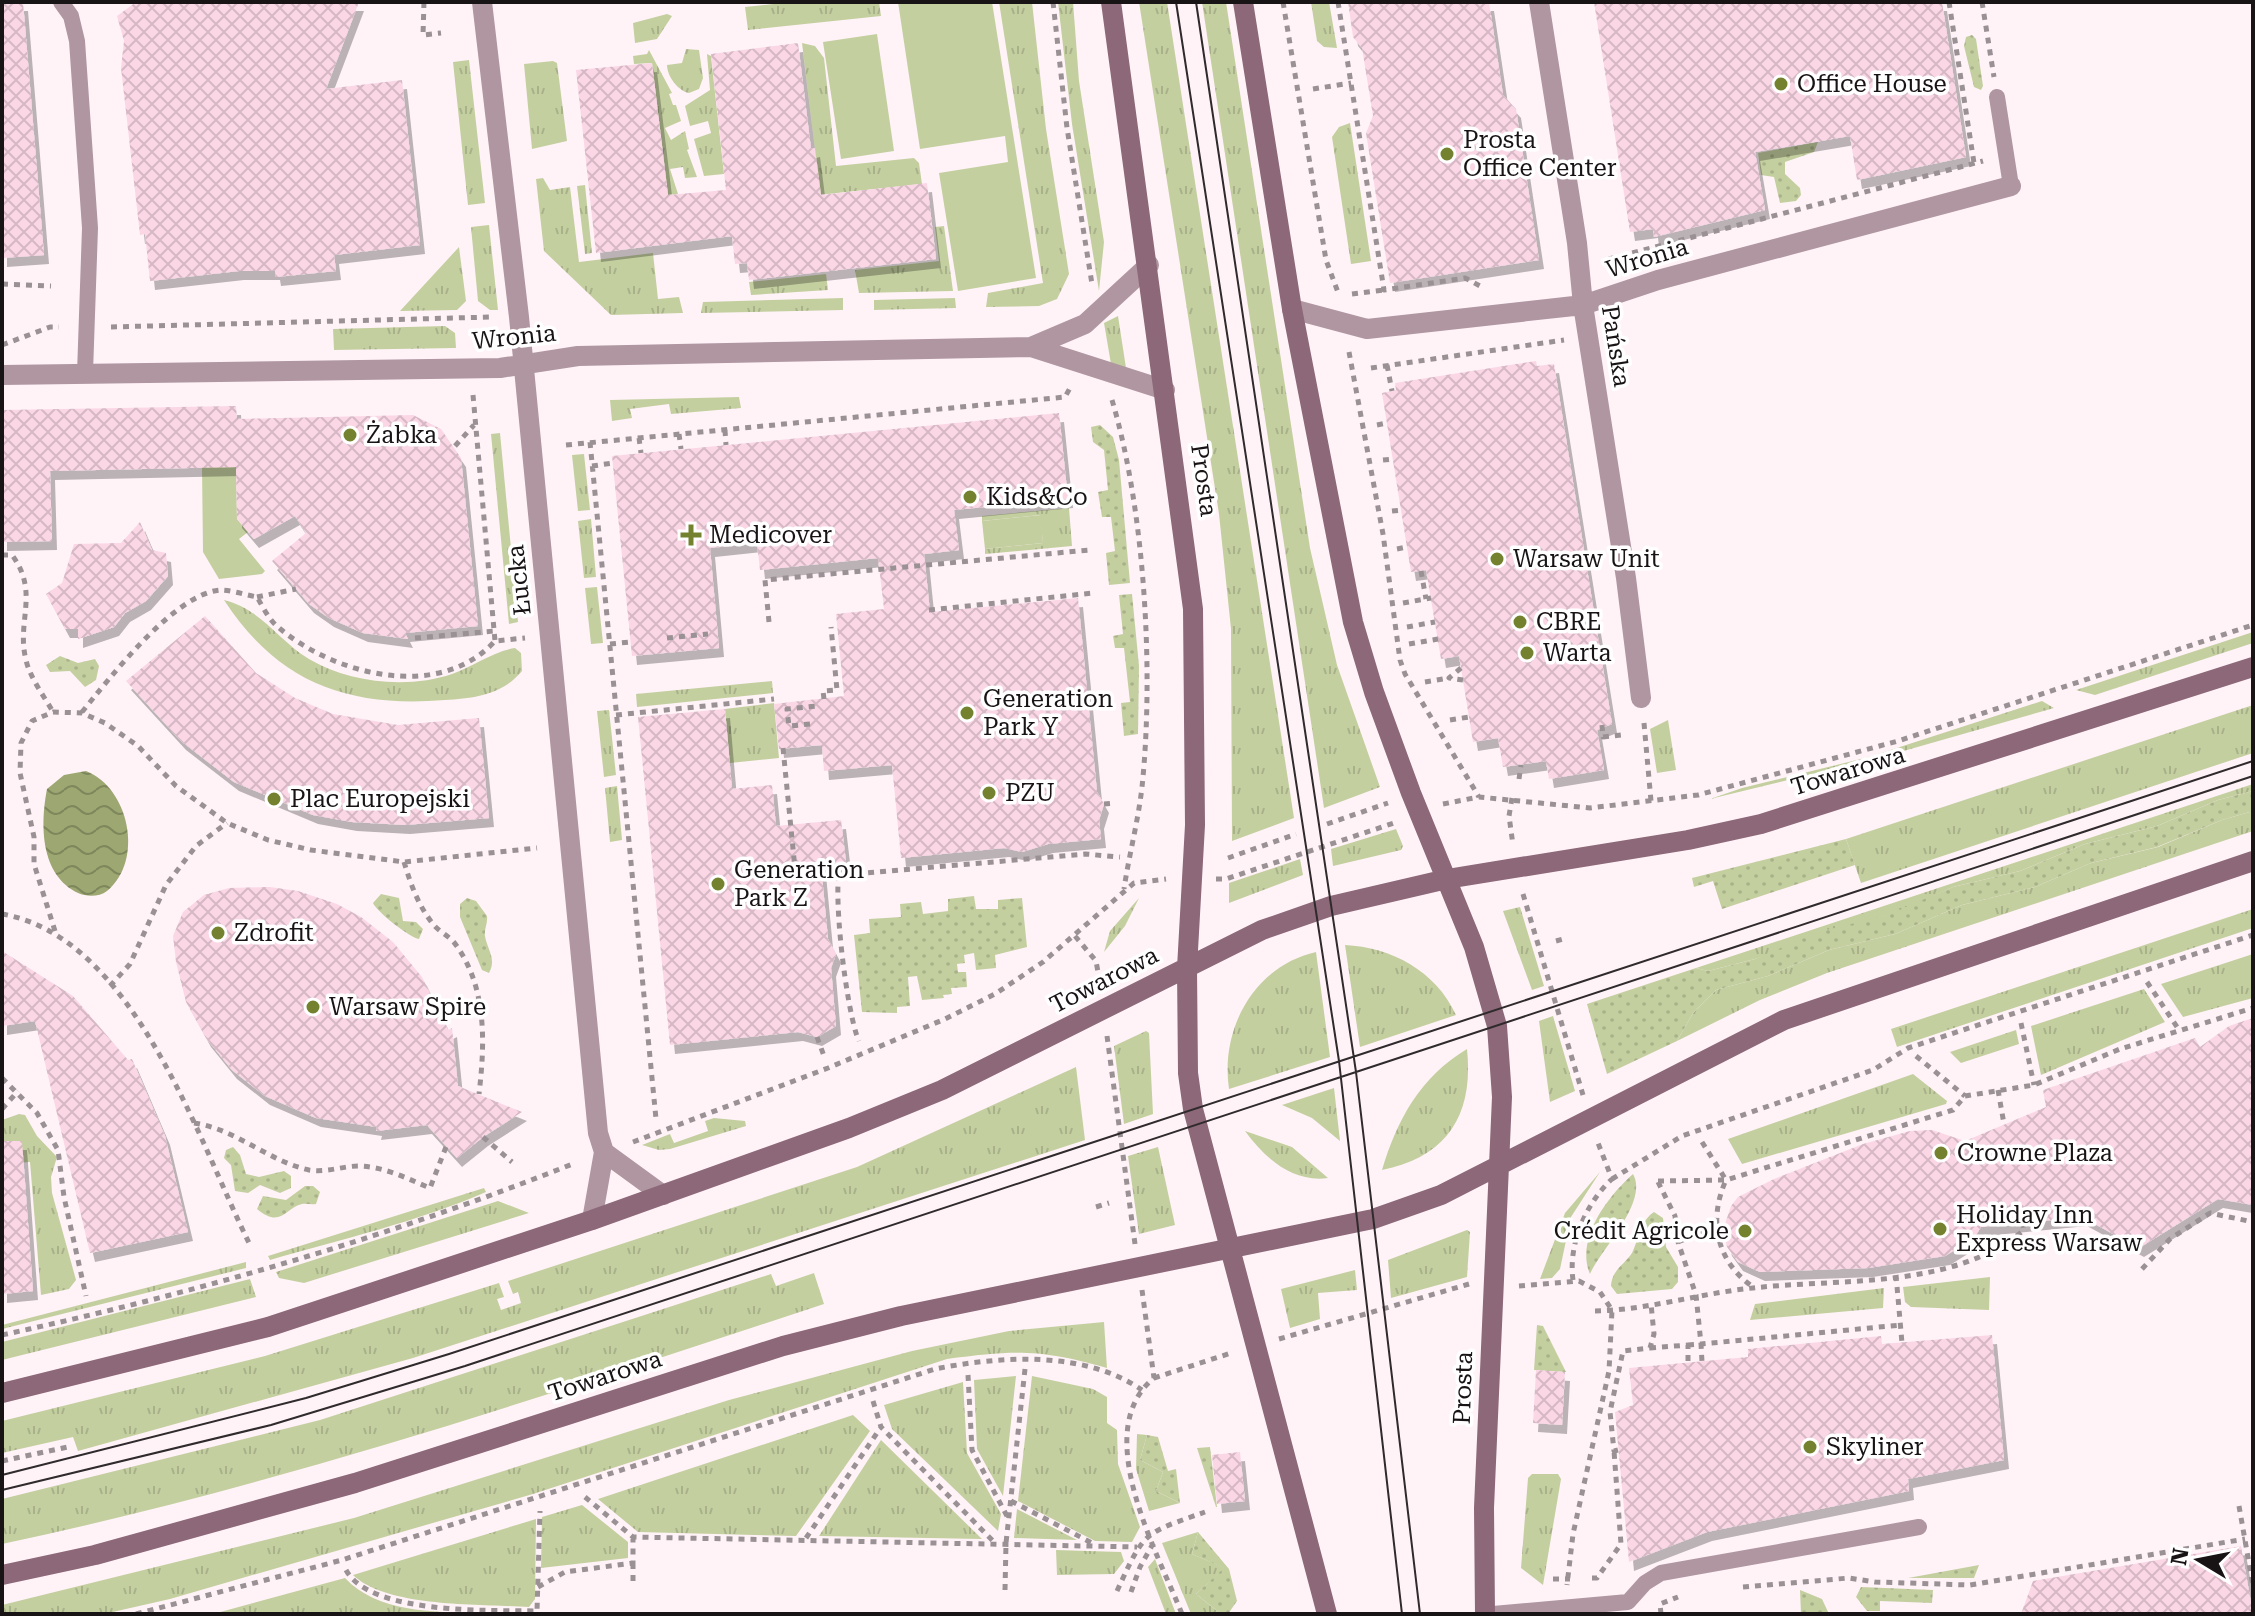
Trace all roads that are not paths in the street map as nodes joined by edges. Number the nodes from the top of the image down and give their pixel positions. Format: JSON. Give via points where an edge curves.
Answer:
{"nodes":[{"id":1,"x":61,"y":2,"type":"edge"},
{"id":2,"x":482,"y":2,"type":"edge"},
{"id":3,"x":1111,"y":2,"type":"edge"},
{"id":4,"x":1243,"y":2,"type":"edge"},
{"id":5,"x":1539,"y":2,"type":"edge"},
{"id":6,"x":1997,"y":97,"type":"road end"},
{"id":7,"x":2011,"y":186,"type":"joint"},
{"id":8,"x":1149,"y":265,"type":"junction"},
{"id":9,"x":1583,"y":305,"type":"junction"},
{"id":10,"x":1292,"y":309,"type":"junction"},
{"id":11,"x":1031,"y":347,"type":"junction"},
{"id":12,"x":524,"y":364,"type":"junction"},
{"id":13,"x":85,"y":373,"type":"junction"},
{"id":14,"x":2,"y":375,"type":"edge"},
{"id":15,"x":1165,"y":390,"type":"junction"},
{"id":16,"x":2253,"y":667,"type":"edge"},
{"id":17,"x":1641,"y":698,"type":"road end"},
{"id":18,"x":2253,"y":861,"type":"edge"},
{"id":19,"x":1447,"y":879,"type":"junction"},
{"id":20,"x":1187,"y":968,"type":"junction"},
{"id":21,"x":604,"y":1152,"type":"junction"},
{"id":22,"x":1501,"y":1165,"type":"junction"},
{"id":23,"x":663,"y":1195,"type":"junction"},
{"id":24,"x":592,"y":1220,"type":"junction"},
{"id":25,"x":1231,"y":1251,"type":"junction"},
{"id":26,"x":2,"y":1393,"type":"edge"},
{"id":27,"x":1919,"y":1527,"type":"dead end"},
{"id":28,"x":2,"y":1575,"type":"edge"},
{"id":29,"x":1327,"y":1614,"type":"edge"},
{"id":30,"x":1485,"y":1614,"type":"edge"},
{"id":31,"x":1493,"y":1614,"type":"edge"}],
"edges":[{"from":1,"to":13,"type":"lane","via":[[77,41],[88,196]]},
{"from":2,"to":12,"type":"street","name":"Łucka"},
{"from":3,"to":8,"type":"main road","name":"Prosta"},
{"from":4,"to":10,"type":"main road"},
{"from":5,"to":9,"type":"street","name":"Pańska"},
{"from":6,"to":7,"type":"lane"},
{"from":7,"to":9,"type":"street","name":"Wronia"},
{"from":8,"to":11,"type":"street","name":"Wronia","via":[[1085,324]]},
{"from":8,"to":15,"type":"main road","name":"Prosta"},
{"from":9,"to":10,"type":"street","name":"Wronia","via":[[1367,329]]},
{"from":9,"to":17,"type":"street","name":"Pańska"},
{"from":10,"to":19,"type":"main road","via":[[1353,622],[1374,692]]},
{"from":11,"to":12,"type":"street","name":"Wronia","via":[[578,356]]},
{"from":11,"to":15,"type":"street","name":"Wronia"},
{"from":12,"to":13,"type":"street","name":"Wronia"},
{"from":12,"to":21,"type":"street","name":"Łucka","via":[[598,1133]]},
{"from":13,"to":14,"type":"street","name":"Wronia"},
{"from":15,"to":20,"type":"main road","name":"Prosta","via":[[1193,609],[1195,793]]},
{"from":16,"to":19,"type":"main road","name":"Towarowa","via":[[1761,824]]},
{"from":18,"to":22,"type":"main road","via":[[1784,1020]]},
{"from":19,"to":20,"type":"main road","name":"Towarowa","via":[[1317,910],[1262,930]]},
{"from":19,"to":22,"type":"main road","name":"Prosta","via":[[1497,1026]]},
{"from":20,"to":23,"type":"main road","name":"Towarowa","via":[[942,1090]]},
{"from":20,"to":25,"type":"main road","name":"Prosta","via":[[1193,1109]]},
{"from":21,"to":23,"type":"street"},
{"from":21,"to":24,"type":"street","name":"Łucka"},
{"from":22,"to":25,"type":"main road","name":"Towarowa","via":[[1441,1195],[1373,1219]]},
{"from":22,"to":30,"type":"main road","name":"Prosta","via":[[1484,1508]]},
{"from":23,"to":24,"type":"main road","name":"Towarowa"},
{"from":24,"to":26,"type":"main road","name":"Towarowa","via":[[268,1327]]},
{"from":25,"to":28,"type":"main road","name":"Towarowa","via":[[901,1316],[783,1346],[355,1483]]},
{"from":25,"to":29,"type":"main road"},
{"from":27,"to":31,"type":"lane","via":[[1661,1573],[1628,1602]]}]}
